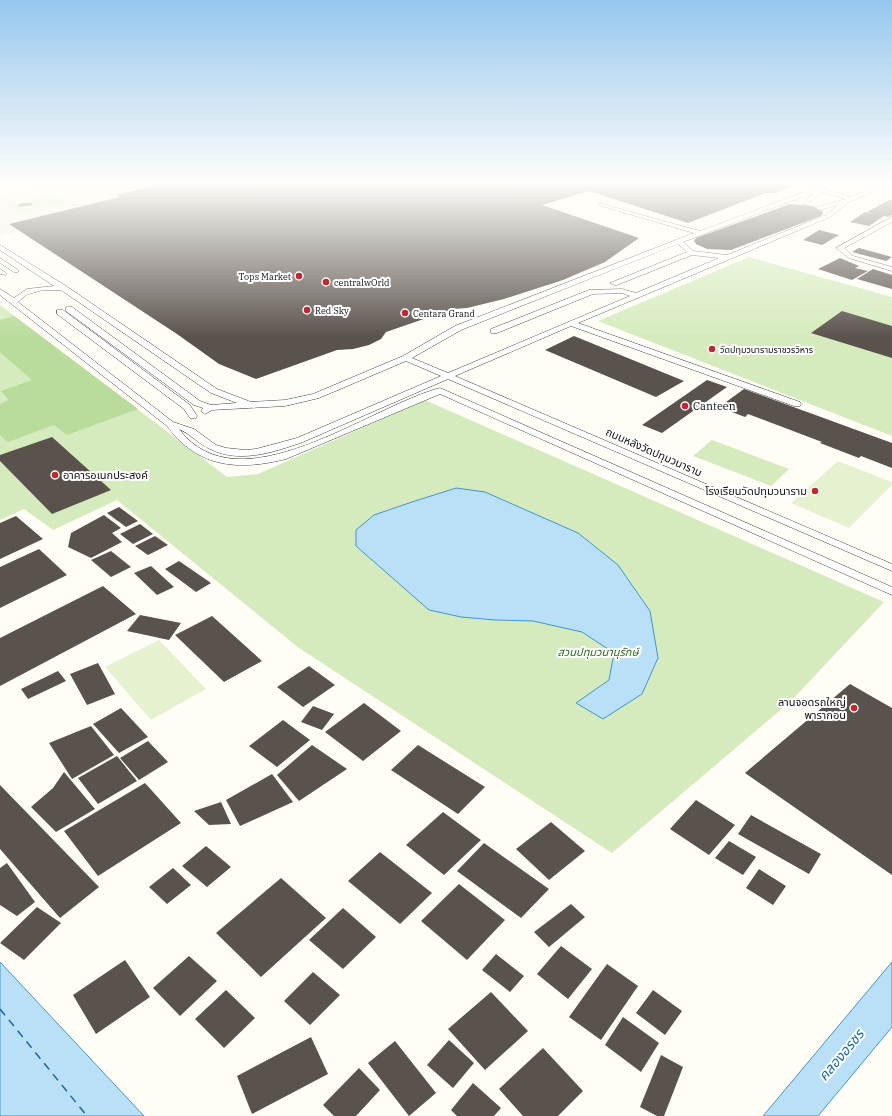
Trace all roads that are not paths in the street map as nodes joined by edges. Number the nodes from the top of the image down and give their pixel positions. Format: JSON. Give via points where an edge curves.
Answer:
{"nodes":[{"id":1,"x":697,"y":234,"type":"edge"},
{"id":2,"x":783,"y":234,"type":"edge"},
{"id":3,"x":864,"y":234,"type":"edge"},
{"id":4,"x":679,"y":241,"type":"junction"},
{"id":5,"x":0,"y":247,"type":"edge"},
{"id":6,"x":691,"y":252,"type":"junction"},
{"id":7,"x":726,"y":257,"type":"junction"},
{"id":8,"x":0,"y":260,"type":"edge"},
{"id":9,"x":892,"y":269,"type":"edge"},
{"id":10,"x":16,"y":271,"type":"dead end"},
{"id":11,"x":588,"y":277,"type":"junction"},
{"id":12,"x":52,"y":280,"type":"junction"},
{"id":13,"x":614,"y":283,"type":"dead end"},
{"id":14,"x":63,"y":288,"type":"junction"},
{"id":15,"x":1,"y":291,"type":"edge"},
{"id":16,"x":592,"y":292,"type":"junction"},
{"id":17,"x":636,"y":294,"type":"junction"},
{"id":18,"x":14,"y":302,"type":"junction"},
{"id":19,"x":69,"y":310,"type":"dead end"},
{"id":20,"x":60,"y":312,"type":"dead end"},
{"id":21,"x":573,"y":324,"type":"junction"},
{"id":22,"x":494,"y":331,"type":"dead end"},
{"id":23,"x":406,"y":358,"type":"junction"},
{"id":24,"x":450,"y":376,"type":"junction"},
{"id":25,"x":797,"y":404,"type":"dead end"},
{"id":26,"x":250,"y":405,"type":"junction"},
{"id":27,"x":210,"y":408,"type":"junction"},
{"id":28,"x":194,"y":416,"type":"junction"},
{"id":29,"x":170,"y":424,"type":"junction"},
{"id":30,"x":192,"y":431,"type":"junction"},
{"id":31,"x":892,"y":568,"type":"edge"},
{"id":32,"x":892,"y":591,"type":"edge"}],
"edges":[{"from":1,"to":4,"type":"lane"},
{"from":2,"to":7,"type":"lane"},
{"from":3,"to":9,"type":"lane","via":[[839,248],[851,257]]},
{"from":4,"to":6,"type":"lane"},
{"from":4,"to":11,"type":"lane"},
{"from":5,"to":12,"type":"lane"},
{"from":6,"to":7,"type":"lane"},
{"from":6,"to":13,"type":"lane"},
{"from":7,"to":17,"type":"lane"},
{"from":8,"to":10,"type":"lane"},
{"from":11,"to":16,"type":"lane","via":[[597,283]]},
{"from":11,"to":23,"type":"lane","via":[[458,328]]},
{"from":12,"to":14,"type":"lane"},
{"from":12,"to":15,"type":"lane","via":[[30,290]]},
{"from":14,"to":18,"type":"lane","via":[[31,290],[19,295]]},
{"from":14,"to":26,"type":"lane","via":[[214,390]]},
{"from":15,"to":18,"type":"lane"},
{"from":16,"to":17,"type":"lane","via":[[622,291]]},
{"from":16,"to":22,"type":"lane"},
{"from":17,"to":21,"type":"lane"},
{"from":18,"to":29,"type":"lane"},
{"from":19,"to":27,"type":"lane","via":[[197,404]]},
{"from":20,"to":28,"type":"lane"},
{"from":21,"to":24,"type":"lane"},
{"from":21,"to":25,"type":"lane"},
{"from":23,"to":24,"type":"lane","name":"ถนนหลังวัดปทุมวนาราม"},
{"from":23,"to":26,"type":"lane","via":[[316,396],[285,403]]},
{"from":24,"to":30,"type":"lane","via":[[276,449],[228,452],[212,446]]},
{"from":24,"to":31,"type":"lane","name":"ถนนหลังวัดปทุมวนาราม"},
{"from":26,"to":27,"type":"lane"},
{"from":27,"to":28,"type":"lane"},
{"from":28,"to":30,"type":"lane","via":[[187,424]]},
{"from":29,"to":30,"type":"lane"},
{"from":29,"to":32,"type":"lane","via":[[177,436],[199,453],[220,461],[252,462],[282,457],[440,391]]}]}
